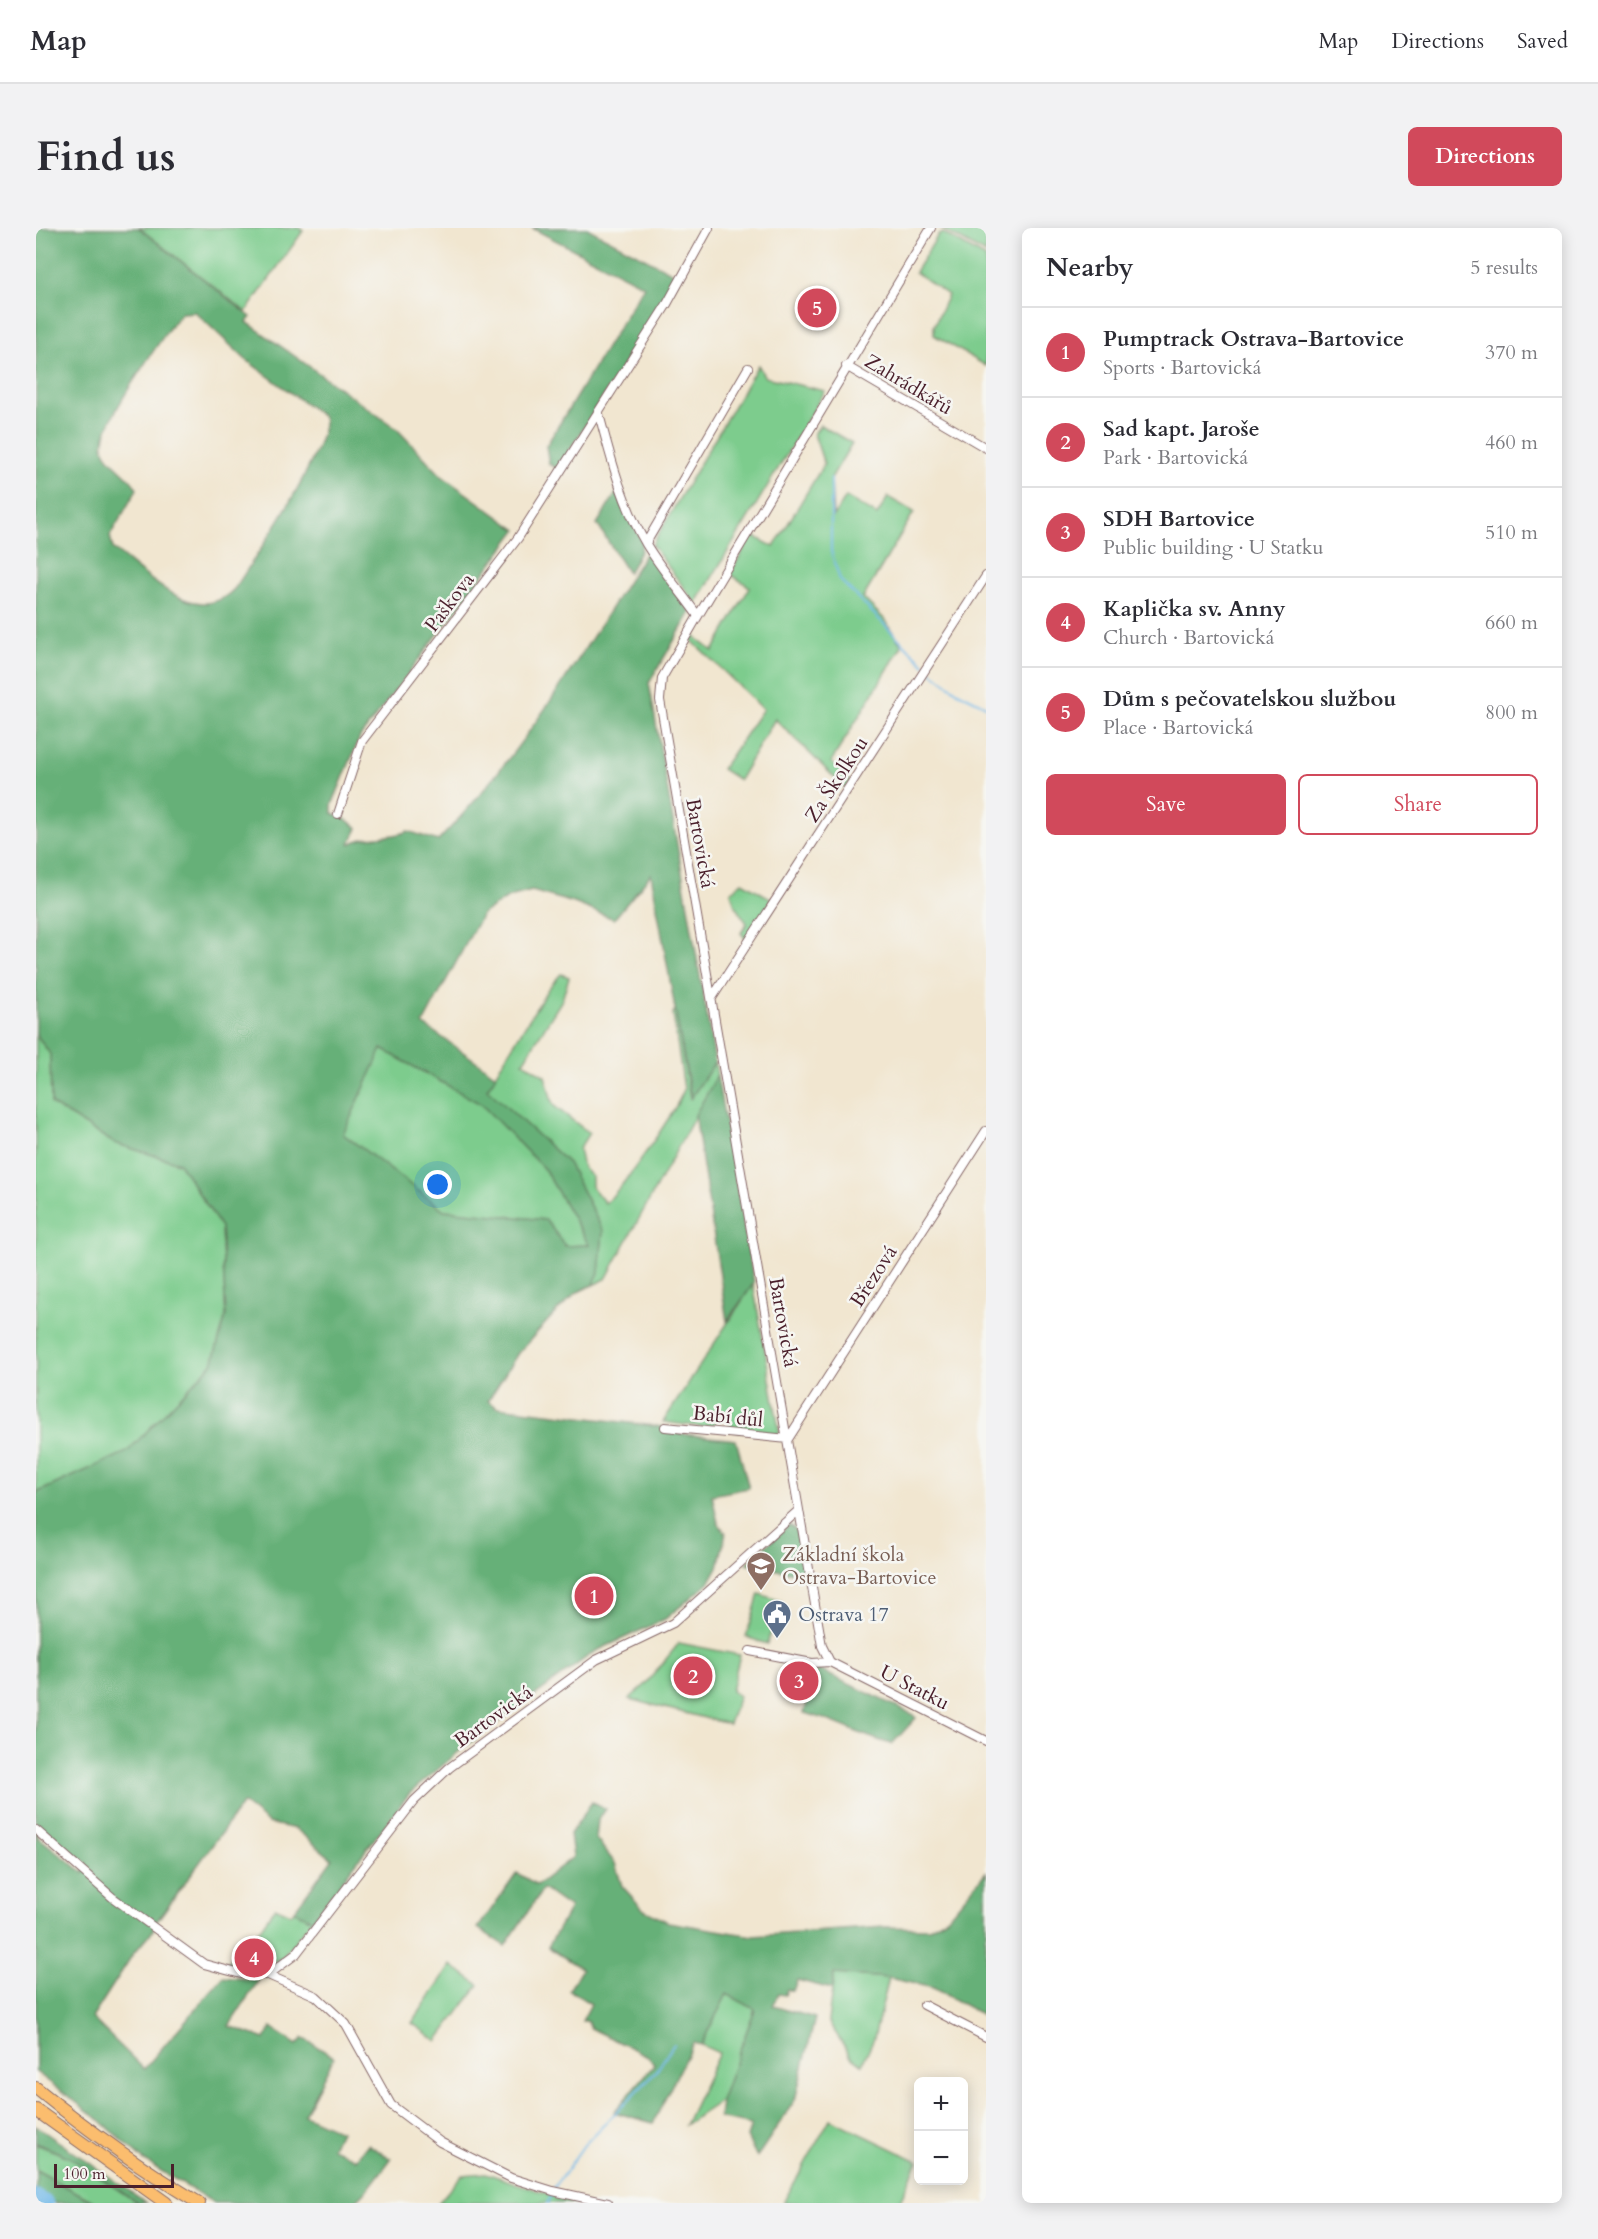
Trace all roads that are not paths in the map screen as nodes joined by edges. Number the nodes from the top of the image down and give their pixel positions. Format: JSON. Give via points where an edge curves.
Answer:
{"nodes":[{"id":1,"x":709,"y":228,"type":"edge"},
{"id":2,"x":931,"y":228,"type":"edge"},
{"id":3,"x":846,"y":366,"type":"junction"},
{"id":4,"x":748,"y":368,"type":"dead end"},
{"id":5,"x":598,"y":414,"type":"junction"},
{"id":6,"x":986,"y":448,"type":"edge"},
{"id":7,"x":645,"y":543,"type":"junction"},
{"id":8,"x":986,"y":576,"type":"edge"},
{"id":9,"x":698,"y":616,"type":"junction"},
{"id":10,"x":338,"y":814,"type":"dead end"},
{"id":11,"x":712,"y":998,"type":"junction"},
{"id":12,"x":986,"y":1131,"type":"edge"},
{"id":13,"x":665,"y":1427,"type":"dead end"},
{"id":14,"x":788,"y":1439,"type":"junction"},
{"id":15,"x":798,"y":1510,"type":"junction"},
{"id":16,"x":750,"y":1651,"type":"dead end"},
{"id":17,"x":831,"y":1662,"type":"junction"},
{"id":18,"x":986,"y":1741,"type":"edge"},
{"id":19,"x":36,"y":1830,"type":"edge"},
{"id":20,"x":268,"y":1975,"type":"junction"},
{"id":21,"x":924,"y":2004,"type":"dead end"},
{"id":22,"x":986,"y":2037,"type":"edge"},
{"id":23,"x":36,"y":2088,"type":"edge"},
{"id":24,"x":36,"y":2110,"type":"edge"},
{"id":25,"x":166,"y":2203,"type":"edge"},
{"id":26,"x":199,"y":2203,"type":"edge"},
{"id":27,"x":609,"y":2203,"type":"edge"}],
"edges":[{"from":1,"to":5,"type":"street","name":"Paškova"},
{"from":2,"to":3,"type":"street","name":"Bartovická"},
{"from":3,"to":6,"type":"street","name":"Zahrádkářů"},
{"from":3,"to":9,"type":"street","name":"Bartovická"},
{"from":4,"to":7,"type":"street"},
{"from":5,"to":7,"type":"street","via":[[616,479]]},
{"from":5,"to":10,"type":"street","name":"Paškova","via":[[518,538],[362,741]]},
{"from":7,"to":9,"type":"street"},
{"from":8,"to":11,"type":"street","name":"Za Školkou"},
{"from":9,"to":11,"type":"street","name":"Bartovická","via":[[662,678],[660,700]]},
{"from":11,"to":14,"type":"street","name":"Bartovická"},
{"from":12,"to":14,"type":"street","name":"Březová"},
{"from":13,"to":14,"type":"street","name":"Babí důl"},
{"from":14,"to":15,"type":"street","name":"Bartovická"},
{"from":15,"to":17,"type":"street","via":[[822,1646]]},
{"from":15,"to":20,"type":"street","name":"Bartovická","via":[[673,1623],[596,1660],[450,1768],[414,1802],[296,1954]]},
{"from":16,"to":17,"type":"street","name":"U Statku","via":[[812,1663]]},
{"from":17,"to":18,"type":"street","name":"U Statku"},
{"from":19,"to":20,"type":"street","via":[[112,1897],[204,1964],[241,1974]]},
{"from":20,"to":27,"type":"street","via":[[316,1996],[346,2024],[391,2105],[440,2142],[510,2178]]},
{"from":21,"to":22,"type":"street"},
{"from":23,"to":26,"type":"highway","via":[[87,2129]]},
{"from":24,"to":25,"type":"highway"}]}
